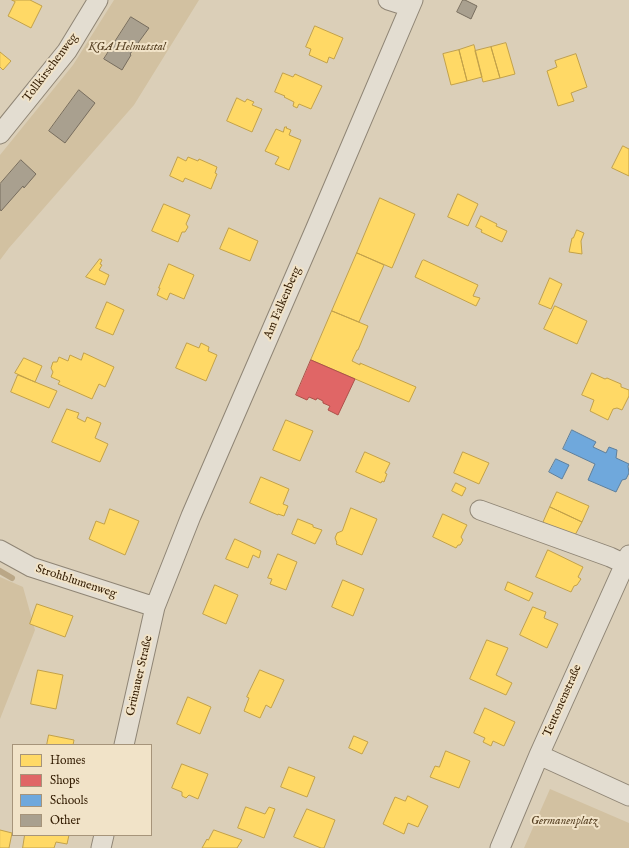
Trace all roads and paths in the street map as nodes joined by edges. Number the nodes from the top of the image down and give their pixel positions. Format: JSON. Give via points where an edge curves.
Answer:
{"nodes":[{"id":1,"x":98,"y":0,"type":"edge"},
{"id":2,"x":388,"y":0,"type":"edge"},
{"id":3,"x":411,"y":4,"type":"edge"},
{"id":4,"x":0,"y":134,"type":"edge"},
{"id":5,"x":480,"y":510,"type":"dead end"},
{"id":6,"x":0,"y":550,"type":"edge"},
{"id":7,"x":627,"y":560,"type":"edge"},
{"id":8,"x":155,"y":607,"type":"junction"},
{"id":9,"x":124,"y":744,"type":"edge"},
{"id":10,"x":539,"y":756,"type":"junction"},
{"id":11,"x":629,"y":796,"type":"edge"},
{"id":12,"x":104,"y":836,"type":"edge"},
{"id":13,"x":101,"y":848,"type":"edge"},
{"id":14,"x":500,"y":848,"type":"edge"}],
"edges":[{"from":1,"to":4,"type":"street","name":"Tollkirschenweg","via":[[67,51]]},
{"from":2,"to":3,"type":"street"},
{"from":3,"to":8,"type":"street","name":"Am Falkenberg","via":[[191,516]]},
{"from":5,"to":7,"type":"street","via":[[610,557]]},
{"from":6,"to":8,"type":"street","name":"Strohblumenweg","via":[[31,567]]},
{"from":7,"to":10,"type":"street","name":"Teutonenstraße"},
{"from":8,"to":9,"type":"street","name":"Grünauer Straße"},
{"from":10,"to":11,"type":"street"},
{"from":10,"to":14,"type":"street","name":"Teutonenstraße"},
{"from":12,"to":13,"type":"street"}]}
